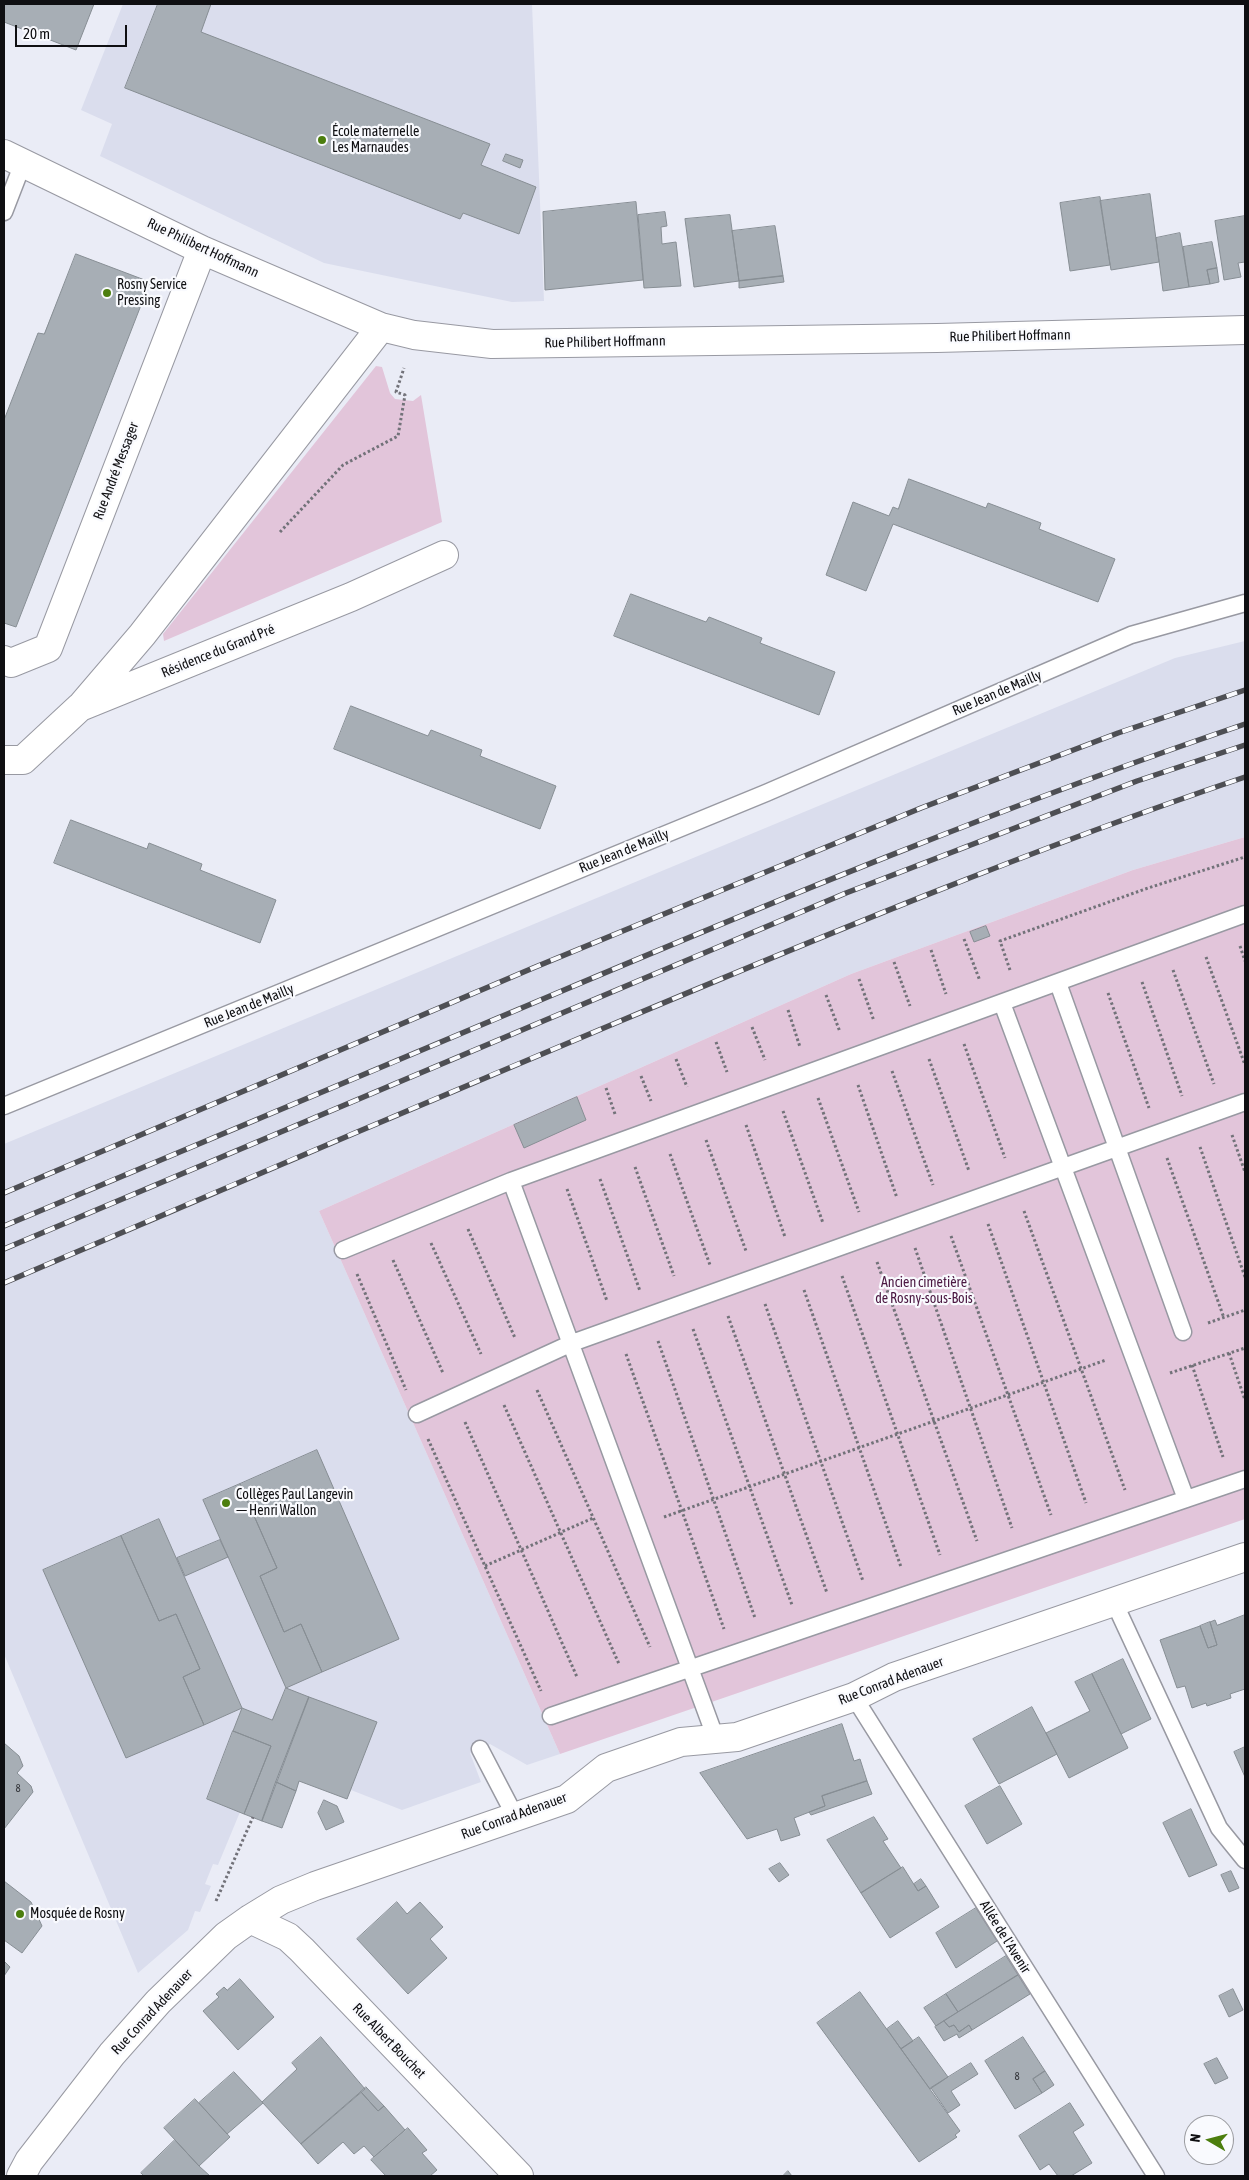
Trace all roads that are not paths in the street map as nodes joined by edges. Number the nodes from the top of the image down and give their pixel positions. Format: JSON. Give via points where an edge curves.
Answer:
{"nodes":[{"id":1,"x":13,"y":159,"type":"edge"},
{"id":2,"x":4,"y":212,"type":"edge"},
{"id":3,"x":202,"y":250,"type":"junction"},
{"id":4,"x":381,"y":327,"type":"junction"},
{"id":5,"x":1245,"y":330,"type":"edge"},
{"id":6,"x":444,"y":555,"type":"dead end"},
{"id":7,"x":1245,"y":603,"type":"edge"},
{"id":8,"x":4,"y":660,"type":"edge"},
{"id":9,"x":80,"y":708,"type":"junction"},
{"id":10,"x":4,"y":760,"type":"edge"},
{"id":11,"x":1245,"y":914,"type":"edge"},
{"id":12,"x":1058,"y":983,"type":"junction"},
{"id":13,"x":996,"y":1005,"type":"junction"},
{"id":14,"x":1245,"y":1102,"type":"edge"},
{"id":15,"x":4,"y":1106,"type":"edge"},
{"id":16,"x":1118,"y":1147,"type":"junction"},
{"id":17,"x":1063,"y":1167,"type":"junction"},
{"id":18,"x":512,"y":1181,"type":"junction"},
{"id":19,"x":343,"y":1250,"type":"dead end"},
{"id":20,"x":1184,"y":1332,"type":"road end"},
{"id":21,"x":572,"y":1343,"type":"junction"},
{"id":22,"x":417,"y":1414,"type":"road end"},
{"id":23,"x":1238,"y":1481,"type":"edge"},
{"id":24,"x":1186,"y":1499,"type":"junction"},
{"id":25,"x":1245,"y":1557,"type":"edge"},
{"id":26,"x":1114,"y":1602,"type":"junction"},
{"id":27,"x":690,"y":1667,"type":"junction"},
{"id":28,"x":854,"y":1697,"type":"junction"},
{"id":29,"x":550,"y":1716,"type":"road end"},
{"id":30,"x":716,"y":1739,"type":"junction"},
{"id":31,"x":480,"y":1749,"type":"dead end"},
{"id":32,"x":516,"y":1816,"type":"junction"},
{"id":33,"x":1245,"y":1860,"type":"edge"},
{"id":34,"x":250,"y":1919,"type":"junction"},
{"id":35,"x":21,"y":2176,"type":"edge"},
{"id":36,"x":519,"y":2176,"type":"edge"},
{"id":37,"x":1156,"y":2176,"type":"edge"}],
"edges":[{"from":1,"to":2,"type":"lane"},
{"from":1,"to":3,"type":"street","name":"Rue Philibert Hoffmann"},
{"from":3,"to":4,"type":"street","name":"Rue Philibert Hoffmann"},
{"from":3,"to":8,"type":"street","name":"Rue André Messager","via":[[48,648],[11,663]]},
{"from":4,"to":5,"type":"street","name":"Rue Philibert Hoffmann","via":[[414,335],[492,344]]},
{"from":4,"to":9,"type":"street","via":[[142,635]]},
{"from":6,"to":9,"type":"street","name":"Résidence du Grand Pré","via":[[351,597]]},
{"from":7,"to":15,"type":"lane","name":"Rue Jean de Mailly","via":[[1131,635],[766,793]]},
{"from":9,"to":10,"type":"street","name":"Résidence du Grand Pré","via":[[23,760]]},
{"from":11,"to":12,"type":"lane"},
{"from":12,"to":13,"type":"lane"},
{"from":12,"to":16,"type":"lane"},
{"from":13,"to":17,"type":"lane"},
{"from":13,"to":18,"type":"lane"},
{"from":14,"to":16,"type":"lane"},
{"from":16,"to":17,"type":"lane"},
{"from":16,"to":20,"type":"lane"},
{"from":17,"to":21,"type":"lane"},
{"from":17,"to":24,"type":"lane"},
{"from":18,"to":19,"type":"lane"},
{"from":18,"to":21,"type":"lane"},
{"from":21,"to":22,"type":"lane"},
{"from":21,"to":27,"type":"lane"},
{"from":23,"to":24,"type":"lane"},
{"from":24,"to":27,"type":"lane"},
{"from":25,"to":26,"type":"street","name":"Rue Conrad Adenauer"},
{"from":26,"to":28,"type":"street","name":"Rue Conrad Adenauer","via":[[894,1677]]},
{"from":26,"to":33,"type":"lane","via":[[1219,1828]]},
{"from":27,"to":29,"type":"lane"},
{"from":27,"to":30,"type":"lane"},
{"from":28,"to":30,"type":"street","name":"Rue Conrad Adenauer","via":[[737,1737]]},
{"from":28,"to":37,"type":"lane","name":"Allée de l'Avenir"},
{"from":30,"to":32,"type":"street","name":"Rue Conrad Adenauer","via":[[681,1742],[606,1768],[567,1798]]},
{"from":31,"to":32,"type":"lane"},
{"from":32,"to":34,"type":"street","name":"Rue Conrad Adenauer","via":[[315,1886],[281,1900]]},
{"from":34,"to":35,"type":"street","name":"Rue Conrad Adenauer","via":[[226,1936],[158,2002],[112,2054],[29,2161]]},
{"from":34,"to":36,"type":"street","name":"Rue Albert Bouchet","via":[[288,1937],[302,1950]]}]}
